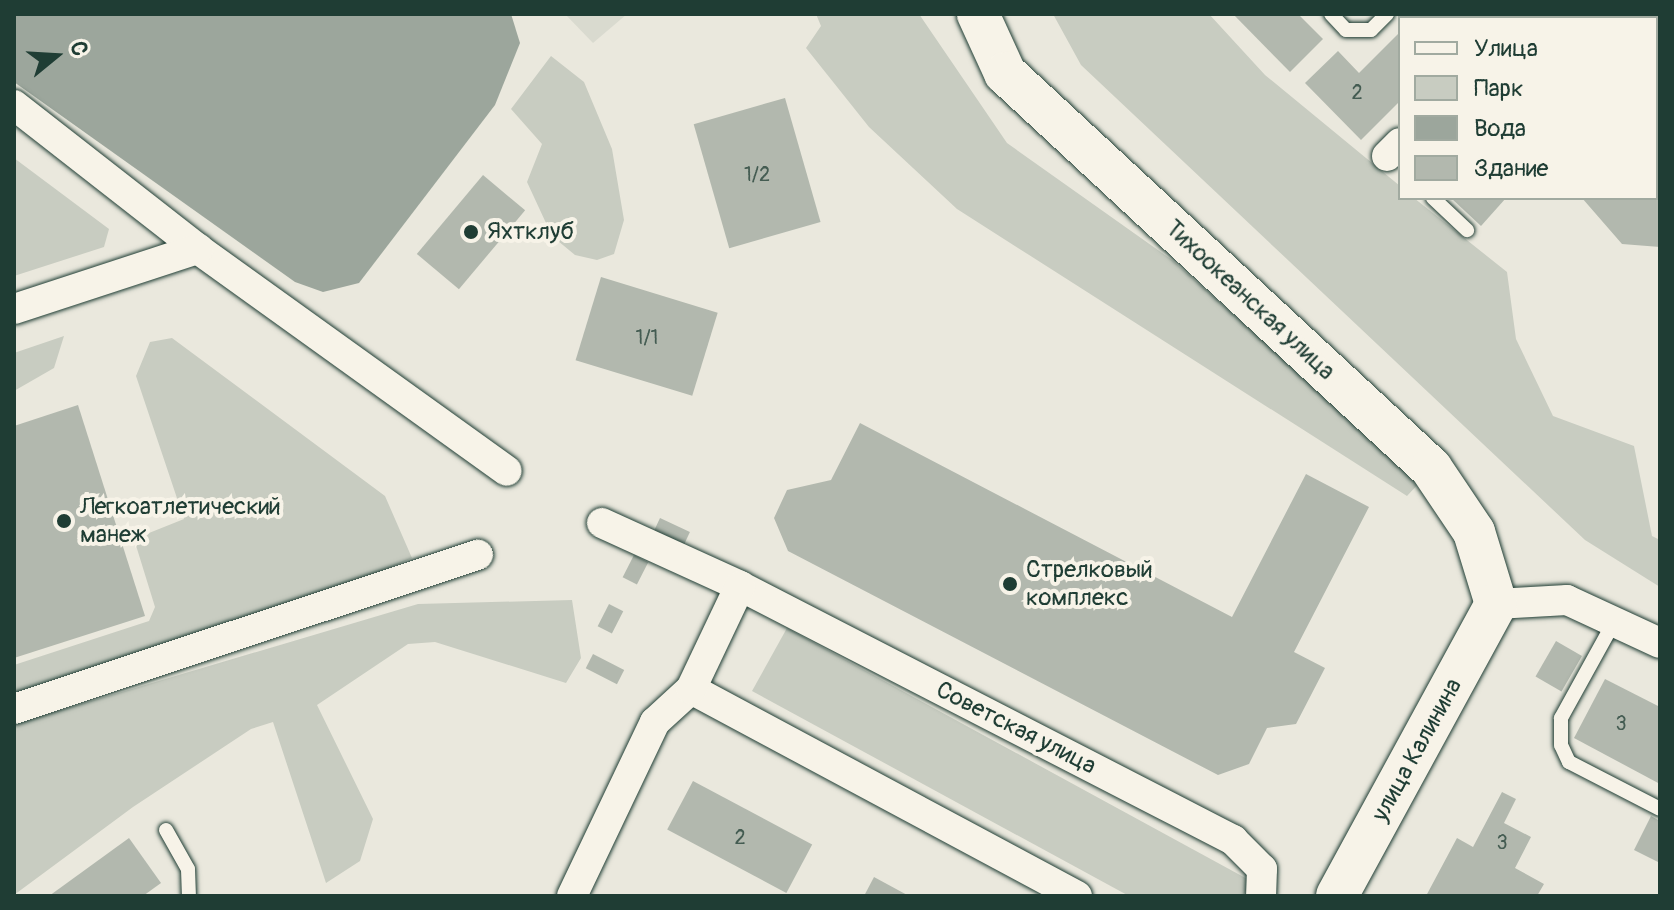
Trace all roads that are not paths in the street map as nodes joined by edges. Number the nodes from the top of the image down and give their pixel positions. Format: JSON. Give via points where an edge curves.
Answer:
{"nodes":[{"id":1,"x":978,"y":14,"type":"edge"},
{"id":2,"x":1331,"y":14,"type":"edge"},
{"id":3,"x":1387,"y":14,"type":"edge"},
{"id":4,"x":14,"y":105,"type":"edge"},
{"id":5,"x":1435,"y":200,"type":"edge"},
{"id":6,"x":1467,"y":230,"type":"dead end"},
{"id":7,"x":198,"y":249,"type":"junction"},
{"id":8,"x":14,"y":309,"type":"edge"},
{"id":9,"x":507,"y":471,"type":"dead end"},
{"id":10,"x":602,"y":523,"type":"dead end"},
{"id":11,"x":478,"y":555,"type":"dead end"},
{"id":12,"x":740,"y":586,"type":"junction"},
{"id":13,"x":1496,"y":604,"type":"junction"},
{"id":14,"x":1614,"y":622,"type":"junction"},
{"id":15,"x":1660,"y":643,"type":"edge"},
{"id":16,"x":691,"y":689,"type":"junction"},
{"id":17,"x":14,"y":709,"type":"edge"},
{"id":18,"x":1660,"y":809,"type":"edge"},
{"id":19,"x":166,"y":830,"type":"dead end"},
{"id":20,"x":1058,"y":892,"type":"edge"},
{"id":21,"x":1263,"y":895,"type":"edge"},
{"id":22,"x":189,"y":896,"type":"edge"},
{"id":23,"x":572,"y":896,"type":"edge"},
{"id":24,"x":1337,"y":896,"type":"edge"}],
"edges":[{"from":1,"to":13,"type":"main road","name":"Тихоокеанская улица","via":[[1005,73],[1431,468],[1474,532]]},
{"from":2,"to":3,"type":"lane","via":[[1346,30],[1371,30]]},
{"from":4,"to":7,"type":"street"},
{"from":5,"to":6,"type":"lane"},
{"from":7,"to":8,"type":"street"},
{"from":7,"to":9,"type":"street"},
{"from":10,"to":12,"type":"street","name":"Советская улица"},
{"from":11,"to":17,"type":"street"},
{"from":12,"to":16,"type":"street"},
{"from":12,"to":21,"type":"street","name":"Советская улица","via":[[1233,840],[1262,869]]},
{"from":13,"to":14,"type":"street","via":[[1567,600]]},
{"from":13,"to":24,"type":"main road","name":"улица Калинина"},
{"from":14,"to":15,"type":"street"},
{"from":14,"to":18,"type":"lane","via":[[1561,718],[1561,745],[1569,762]]},
{"from":16,"to":20,"type":"street"},
{"from":16,"to":23,"type":"street","via":[[655,722]]},
{"from":19,"to":22,"type":"lane","via":[[188,869]]}]}
